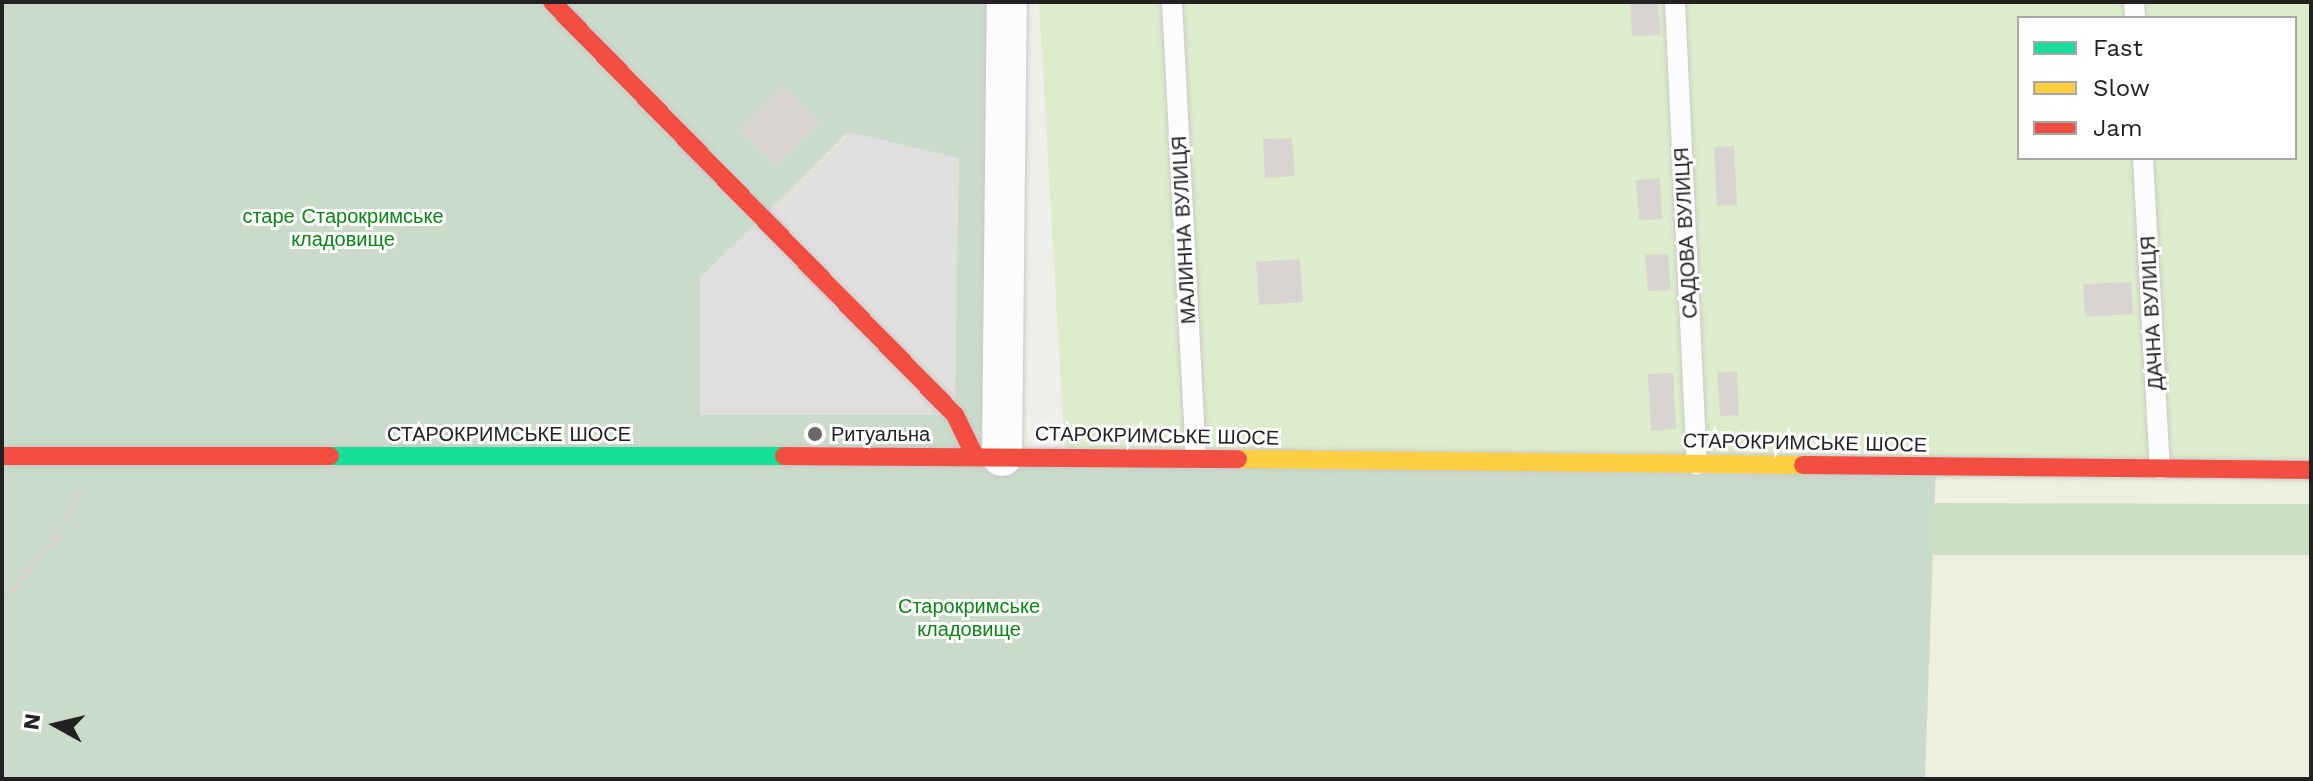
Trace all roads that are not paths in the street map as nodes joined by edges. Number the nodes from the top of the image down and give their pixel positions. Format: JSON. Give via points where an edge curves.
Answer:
{"nodes":[{"id":1,"x":552,"y":2,"type":"edge"},
{"id":2,"x":1007,"y":2,"type":"edge"},
{"id":3,"x":1172,"y":2,"type":"edge"},
{"id":4,"x":1675,"y":2,"type":"edge"},
{"id":5,"x":2143,"y":160,"type":"edge"},
{"id":6,"x":2,"y":456,"type":"edge"},
{"id":7,"x":988,"y":456,"type":"junction"},
{"id":8,"x":1196,"y":458,"type":"junction"},
{"id":9,"x":1697,"y":464,"type":"junction"},
{"id":10,"x":2160,"y":469,"type":"junction"},
{"id":11,"x":2311,"y":470,"type":"edge"}],
"edges":[{"from":1,"to":7,"type":"street","via":[[955,415]]},
{"from":2,"to":7,"type":"street"},
{"from":3,"to":8,"type":"lane","name":"МАЛИННА ВУЛИЦЯ"},
{"from":4,"to":9,"type":"lane","name":"САДОВА ВУЛИЦЯ"},
{"from":5,"to":10,"type":"lane","name":"ДАЧНА ВУЛИЦЯ"},
{"from":6,"to":7,"type":"street","name":"СТАРОКРИМСЬКЕ ШОСЕ"},
{"from":7,"to":8,"type":"street","name":"СТАРОКРИМСЬКЕ ШОСЕ"},
{"from":8,"to":9,"type":"street","name":"СТАРОКРИМСЬКЕ ШОСЕ"},
{"from":9,"to":10,"type":"street","name":"СТАРОКРИМСЬКЕ ШОСЕ"},
{"from":10,"to":11,"type":"street","name":"СТАРОКРИМСЬКЕ ШОСЕ"}]}
